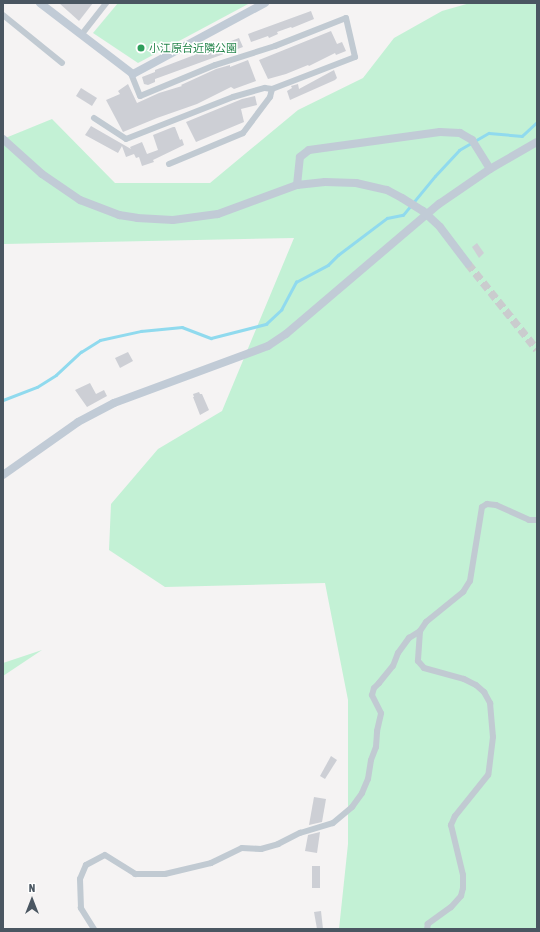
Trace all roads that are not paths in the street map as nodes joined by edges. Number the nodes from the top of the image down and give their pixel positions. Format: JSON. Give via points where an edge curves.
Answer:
{"nodes":[{"id":1,"x":40,"y":3,"type":"edge"},
{"id":2,"x":106,"y":3,"type":"edge"},
{"id":3,"x":265,"y":3,"type":"edge"},
{"id":4,"x":3,"y":15,"type":"edge"},
{"id":5,"x":82,"y":34,"type":"junction"},
{"id":6,"x":62,"y":63,"type":"dead end"},
{"id":7,"x":131,"y":74,"type":"junction"},
{"id":8,"x":272,"y":89,"type":"junction"},
{"id":9,"x":94,"y":118,"type":"dead end"},
{"id":10,"x":3,"y":139,"type":"edge"},
{"id":11,"x":537,"y":142,"type":"edge"},
{"id":12,"x":169,"y":164,"type":"dead end"},
{"id":13,"x":490,"y":169,"type":"junction"},
{"id":14,"x":297,"y":185,"type":"junction"},
{"id":15,"x":468,"y":264,"type":"tunnel mouth"},
{"id":16,"x":3,"y":476,"type":"edge"},
{"id":17,"x":537,"y":520,"type":"edge"},
{"id":18,"x":420,"y":631,"type":"junction"},
{"id":19,"x":94,"y":929,"type":"edge"},
{"id":20,"x":427,"y":929,"type":"edge"}],
"edges":[{"from":1,"to":5,"type":"street"},
{"from":2,"to":5,"type":"street"},
{"from":3,"to":7,"type":"street"},
{"from":4,"to":6,"type":"street"},
{"from":5,"to":7,"type":"street"},
{"from":7,"to":8,"type":"street","via":[[140,96],[215,65],[275,46],[346,18],[355,57]]},
{"from":8,"to":9,"type":"street","via":[[265,88],[233,97],[126,139]]},
{"from":8,"to":12,"type":"street","via":[[270,97],[243,133]]},
{"from":10,"to":14,"type":"street","via":[[65,191],[96,207],[125,216],[156,220],[218,214]]},
{"from":11,"to":13,"type":"street"},
{"from":13,"to":14,"type":"street","via":[[472,140],[460,133],[440,132],[309,150],[300,158]]},
{"from":13,"to":16,"type":"street","via":[[416,222],[286,334],[268,346],[114,403],[78,422]]},
{"from":14,"to":15,"type":"street","bridge":true,"via":[[325,182],[356,183],[387,190],[419,208],[440,227]]},
{"from":17,"to":18,"type":"street","via":[[529,520],[496,505],[487,504],[482,507],[470,581],[463,592],[426,622]]},
{"from":18,"to":19,"type":"street","via":[[409,638],[398,653],[393,666],[374,688],[372,695],[380,713],[376,747],[368,779],[352,807],[333,823],[300,833],[278,844],[261,849],[242,848],[211,863],[165,874],[136,874],[105,855],[86,865],[80,879],[81,908]]},
{"from":18,"to":20,"type":"street","via":[[418,661],[424,668],[464,679],[484,692],[490,703],[493,737],[488,775],[455,816],[451,825],[463,875],[461,896],[428,924]]}]}
